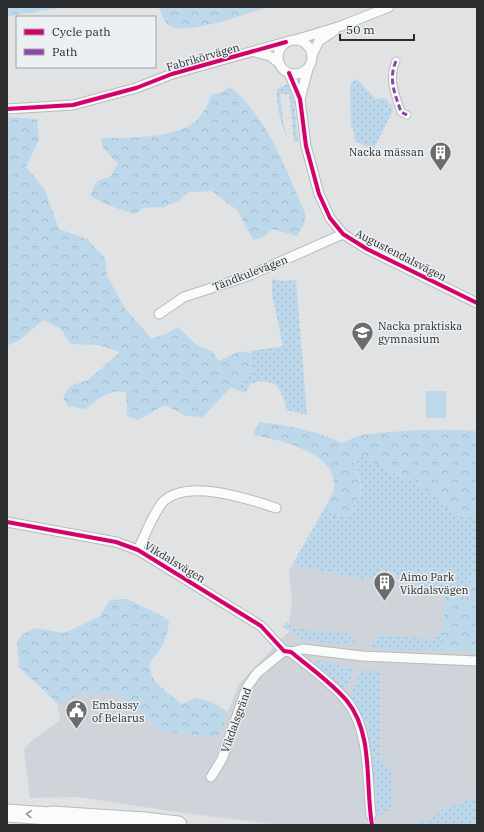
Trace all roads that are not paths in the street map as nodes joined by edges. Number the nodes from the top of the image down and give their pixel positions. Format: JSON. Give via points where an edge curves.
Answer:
{"nodes":[{"id":1,"x":389,"y":7,"type":"edge"},
{"id":2,"x":341,"y":26,"type":"junction"},
{"id":3,"x":291,"y":41,"type":"junction"},
{"id":4,"x":254,"y":52,"type":"junction"},
{"id":5,"x":312,"y":55,"type":"junction"},
{"id":6,"x":396,"y":61,"type":"dead end"},
{"id":7,"x":279,"y":63,"type":"junction"},
{"id":8,"x":308,"y":68,"type":"junction"},
{"id":9,"x":289,"y":73,"type":"junction"},
{"id":10,"x":300,"y":100,"type":"junction"},
{"id":11,"x":7,"y":109,"type":"edge"},
{"id":12,"x":407,"y":115,"type":"dead end"},
{"id":13,"x":343,"y":234,"type":"junction"},
{"id":14,"x":477,"y":303,"type":"edge"},
{"id":15,"x":159,"y":314,"type":"dead end"},
{"id":16,"x":276,"y":508,"type":"dead end"},
{"id":17,"x":7,"y":522,"type":"edge"},
{"id":18,"x":138,"y":550,"type":"junction"},
{"id":19,"x":288,"y":651,"type":"junction"},
{"id":20,"x":477,"y":661,"type":"edge"},
{"id":21,"x":211,"y":777,"type":"dead end"},
{"id":22,"x":7,"y":813,"type":"edge"},
{"id":23,"x":52,"y":815,"type":"junction"},
{"id":24,"x":370,"y":815,"type":"dead end"},
{"id":25,"x":121,"y":825,"type":"edge"},
{"id":26,"x":178,"y":825,"type":"edge"}],
"edges":[{"from":1,"to":2,"type":"street"},
{"from":2,"to":3,"type":"street"},
{"from":2,"to":5,"type":"street","via":[[319,41]]},
{"from":3,"to":4,"type":"street","name":"Fabrikörvägen"},
{"from":3,"to":5,"type":"street","via":[[300,40],[308,46]]},
{"from":3,"to":7,"type":"street","via":[[280,49]]},
{"from":4,"to":7,"type":"street","name":"Fabrikörvägen","via":[[270,56]]},
{"from":4,"to":11,"type":"street","name":"Fabrikörvägen","via":[[73,105]]},
{"from":5,"to":8,"type":"street"},
{"from":6,"to":12,"type":"street","via":[[392,71],[393,90],[401,112]]},
{"from":7,"to":9,"type":"street","via":[[284,71]]},
{"from":8,"to":9,"type":"street","via":[[299,74]]},
{"from":8,"to":10,"type":"street","name":"Augustendalsvägen"},
{"from":9,"to":10,"type":"street","name":"Augustendalsvägen"},
{"from":10,"to":13,"type":"street","name":"Augustendalsvägen","via":[[306,146],[314,179],[330,218]]},
{"from":13,"to":14,"type":"street","name":"Augustendalsvägen","via":[[367,249]]},
{"from":13,"to":15,"type":"street","name":"Tändkulevägen","via":[[248,276],[184,297]]},
{"from":16,"to":18,"type":"street","via":[[229,493],[182,492],[163,502]]},
{"from":17,"to":18,"type":"street","name":"Vikdalsvägen","via":[[116,542]]},
{"from":18,"to":19,"type":"street","name":"Vikdalsvägen","via":[[261,626]]},
{"from":19,"to":20,"type":"street","via":[[303,649],[362,656]]},
{"from":19,"to":21,"type":"street","name":"Vikdalsgränd","via":[[257,673],[247,687],[222,760]]},
{"from":19,"to":24,"type":"street","name":"Vikdalsvägen","via":[[346,700],[361,726]]},
{"from":23,"to":22,"type":"highway","one_way":true},
{"from":23,"to":25,"type":"highway"},
{"from":23,"to":26,"type":"highway"}]}
